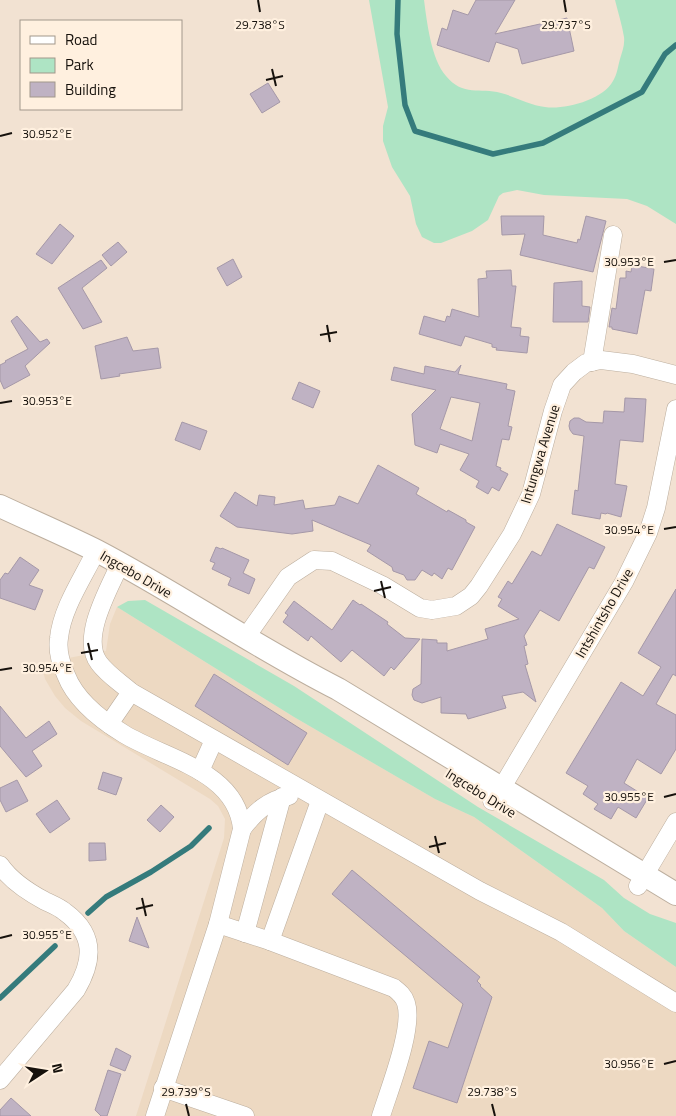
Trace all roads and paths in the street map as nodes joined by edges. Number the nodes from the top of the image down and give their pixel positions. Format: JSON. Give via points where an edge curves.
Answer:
{"nodes":[{"id":1,"x":613,"y":235,"type":"dead end"},
{"id":2,"x":592,"y":362,"type":"junction"},
{"id":3,"x":676,"y":375,"type":"edge"},
{"id":4,"x":675,"y":420,"type":"edge"},
{"id":5,"x":0,"y":506,"type":"edge"},
{"id":6,"x":96,"y":551,"type":"junction"},
{"id":7,"x":120,"y":564,"type":"junction"},
{"id":8,"x":246,"y":637,"type":"junction"},
{"id":9,"x":131,"y":692,"type":"junction"},
{"id":10,"x":109,"y":724,"type":"junction"},
{"id":11,"x":214,"y":740,"type":"junction"},
{"id":12,"x":200,"y":771,"type":"junction"},
{"id":13,"x":496,"y":795,"type":"junction"},
{"id":14,"x":282,"y":797,"type":"junction"},
{"id":15,"x":315,"y":798,"type":"junction"},
{"id":16,"x":676,"y":822,"type":"edge"},
{"id":17,"x":242,"y":829,"type":"junction"},
{"id":18,"x":0,"y":865,"type":"edge"},
{"id":19,"x":641,"y":881,"type":"junction"},
{"id":20,"x":676,"y":894,"type":"edge"},
{"id":21,"x":676,"y":907,"type":"edge"},
{"id":22,"x":218,"y":924,"type":"junction"},
{"id":23,"x":245,"y":933,"type":"junction"},
{"id":24,"x":270,"y":941,"type":"junction"},
{"id":25,"x":676,"y":1004,"type":"edge"},
{"id":26,"x":0,"y":1080,"type":"edge"},
{"id":27,"x":163,"y":1088,"type":"junction"},
{"id":28,"x":154,"y":1116,"type":"edge"},
{"id":29,"x":244,"y":1116,"type":"edge"},
{"id":30,"x":381,"y":1116,"type":"edge"}],
"edges":[{"from":1,"to":2,"type":"street"},
{"from":2,"to":3,"type":"street","via":[[633,364]]},
{"from":2,"to":8,"type":"street","name":"Intungwa Avenue","via":[[574,372],[562,385],[531,494],[512,534],[471,596],[443,610],[420,608],[332,561],[314,560],[288,577]]},
{"from":4,"to":13,"type":"street","name":"Intshintsho Drive","via":[[648,533],[624,582]]},
{"from":5,"to":6,"type":"main road","name":"Ingcebo Drive"},
{"from":6,"to":7,"type":"main road","name":"Ingcebo Drive"},
{"from":6,"to":10,"type":"street","via":[[66,614],[59,638],[60,661],[76,695]]},
{"from":7,"to":8,"type":"main road","name":"Ingcebo Drive"},
{"from":7,"to":9,"type":"street","via":[[95,626],[94,649],[100,664]]},
{"from":8,"to":13,"type":"main road","name":"Ingcebo Drive","via":[[338,689]]},
{"from":9,"to":10,"type":"street"},
{"from":9,"to":11,"type":"street"},
{"from":10,"to":12,"type":"street"},
{"from":11,"to":12,"type":"street"},
{"from":11,"to":15,"type":"street"},
{"from":12,"to":17,"type":"street","via":[[230,796],[239,812]]},
{"from":13,"to":19,"type":"main road","name":"Ingcebo Drive"},
{"from":14,"to":15,"type":"street"},
{"from":14,"to":17,"type":"street","via":[[259,810]]},
{"from":14,"to":23,"type":"street"},
{"from":15,"to":24,"type":"street"},
{"from":15,"to":25,"type":"street","via":[[480,891],[561,932]]},
{"from":16,"to":19,"type":"street"},
{"from":17,"to":22,"type":"street"},
{"from":18,"to":26,"type":"street","via":[[19,885],[65,912],[86,938],[90,954],[76,990]]},
{"from":19,"to":20,"type":"main road","name":"Ingcebo Drive"},
{"from":19,"to":21,"type":"main road","name":"Ingcebo Drive"},
{"from":22,"to":23,"type":"street"},
{"from":22,"to":27,"type":"street"},
{"from":23,"to":24,"type":"street"},
{"from":24,"to":30,"type":"street","via":[[394,988],[406,1001],[408,1021]]},
{"from":27,"to":28,"type":"street"},
{"from":27,"to":29,"type":"street"}]}
